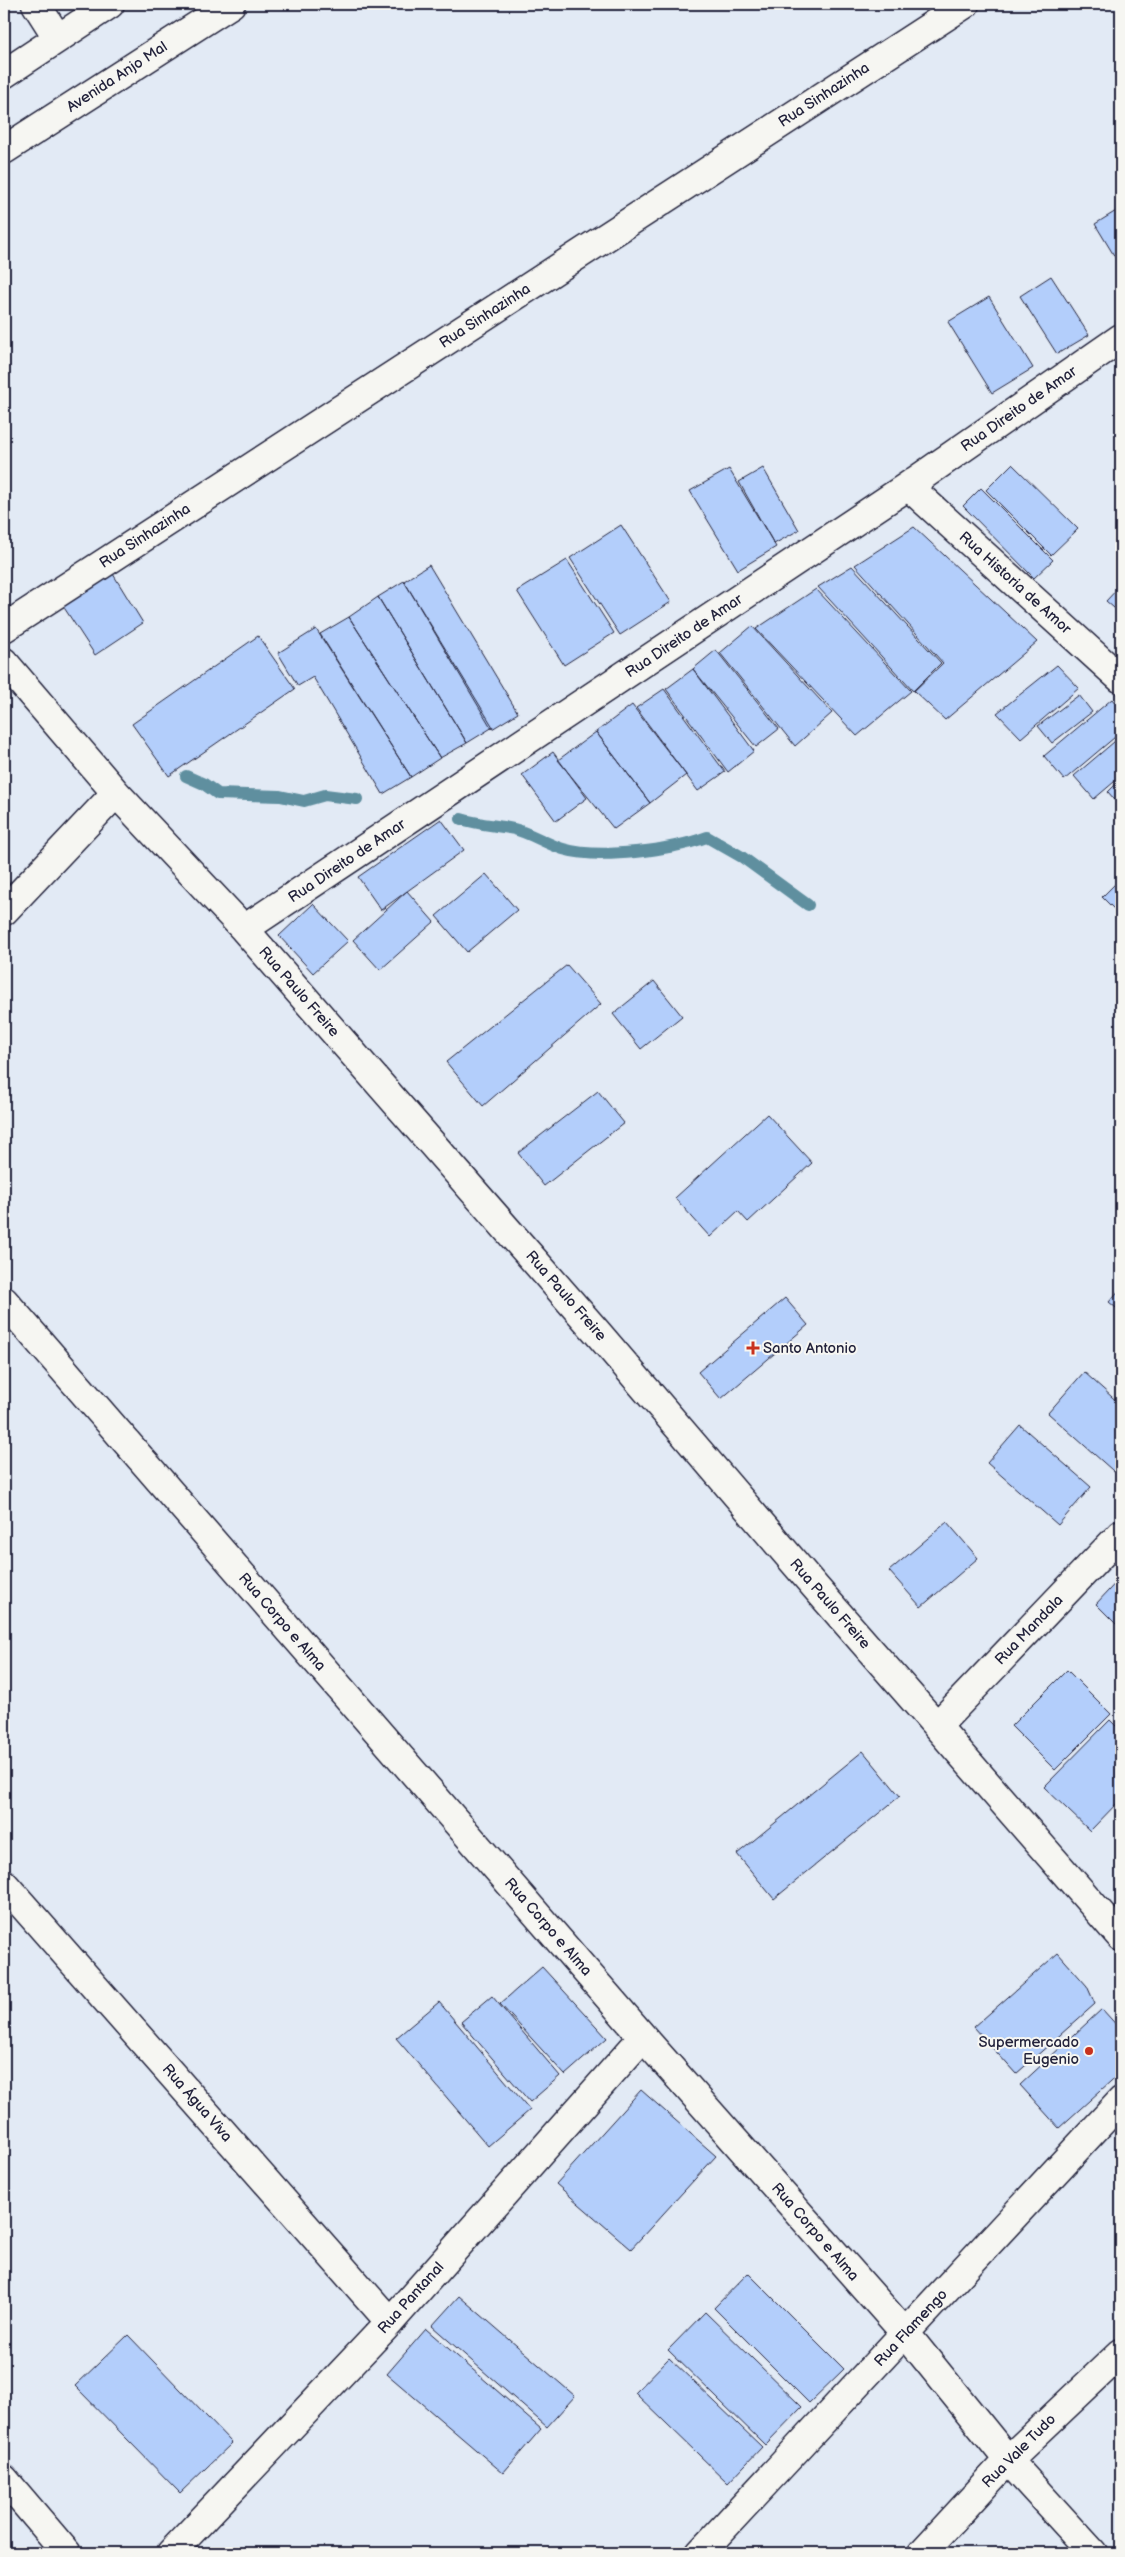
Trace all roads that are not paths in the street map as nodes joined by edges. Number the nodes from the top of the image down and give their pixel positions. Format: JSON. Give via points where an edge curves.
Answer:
{"nodes":[{"id":1,"x":36,"y":4,"type":"edge"},
{"id":2,"x":110,"y":4,"type":"edge"},
{"id":3,"x":231,"y":4,"type":"edge"},
{"id":4,"x":965,"y":4,"type":"edge"},
{"id":5,"x":57,"y":37,"type":"junction"},
{"id":6,"x":4,"y":74,"type":"edge"},
{"id":7,"x":4,"y":150,"type":"edge"},
{"id":8,"x":1121,"y":338,"type":"edge"},
{"id":9,"x":908,"y":486,"type":"junction"},
{"id":10,"x":4,"y":628,"type":"edge"},
{"id":11,"x":4,"y":662,"type":"edge"},
{"id":12,"x":1121,"y":680,"type":"edge"},
{"id":13,"x":116,"y":793,"type":"junction"},
{"id":14,"x":4,"y":911,"type":"edge"},
{"id":15,"x":244,"y":929,"type":"junction"},
{"id":16,"x":4,"y":1301,"type":"edge"},
{"id":17,"x":1121,"y":1534,"type":"edge"},
{"id":18,"x":937,"y":1726,"type":"junction"},
{"id":19,"x":4,"y":1884,"type":"edge"},
{"id":20,"x":1121,"y":1937,"type":"edge"},
{"id":21,"x":644,"y":2037,"type":"junction"},
{"id":22,"x":1121,"y":2101,"type":"edge"},
{"id":23,"x":390,"y":2322,"type":"junction"},
{"id":24,"x":906,"y":2334,"type":"junction"},
{"id":25,"x":1121,"y":2353,"type":"edge"},
{"id":26,"x":1008,"y":2460,"type":"junction"},
{"id":27,"x":4,"y":2479,"type":"edge"},
{"id":28,"x":67,"y":2553,"type":"edge"},
{"id":29,"x":171,"y":2553,"type":"edge"},
{"id":30,"x":700,"y":2553,"type":"edge"},
{"id":31,"x":922,"y":2553,"type":"edge"},
{"id":32,"x":1093,"y":2553,"type":"edge"}],
"edges":[{"from":1,"to":5,"type":"street"},
{"from":2,"to":5,"type":"street"},
{"from":3,"to":7,"type":"street","name":"Avenida Anjo Mal"},
{"from":4,"to":10,"type":"street","name":"Rua Sinhazinha"},
{"from":5,"to":6,"type":"street"},
{"from":8,"to":9,"type":"street","name":"Rua Direito de Amar"},
{"from":9,"to":12,"type":"street","name":"Rua Historia de Amor"},
{"from":9,"to":15,"type":"street","name":"Rua Direito de Amar"},
{"from":11,"to":13,"type":"street","name":"Rua Paulo Freire"},
{"from":13,"to":14,"type":"street"},
{"from":13,"to":15,"type":"street","name":"Rua Paulo Freire"},
{"from":15,"to":18,"type":"street","name":"Rua Paulo Freire"},
{"from":16,"to":21,"type":"street","name":"Rua Corpo e Alma"},
{"from":17,"to":18,"type":"street","name":"Rua Mandala"},
{"from":18,"to":20,"type":"street","name":"Rua Paulo Freire"},
{"from":19,"to":23,"type":"street","name":"Rua Água Viva"},
{"from":21,"to":23,"type":"street","name":"Rua Pantanal"},
{"from":21,"to":24,"type":"street","name":"Rua Corpo e Alma"},
{"from":22,"to":24,"type":"street","name":"Rua Flamengo"},
{"from":23,"to":29,"type":"street","name":"Rua Pantanal"},
{"from":24,"to":26,"type":"street","name":"Rua Corpo e Alma"},
{"from":24,"to":30,"type":"street","name":"Rua Flamengo"},
{"from":25,"to":26,"type":"street","name":"Rua Vale Tudo"},
{"from":26,"to":31,"type":"street","name":"Rua Vale Tudo"},
{"from":26,"to":32,"type":"street","name":"Rua Corpo e Alma"},
{"from":27,"to":28,"type":"street"}]}
